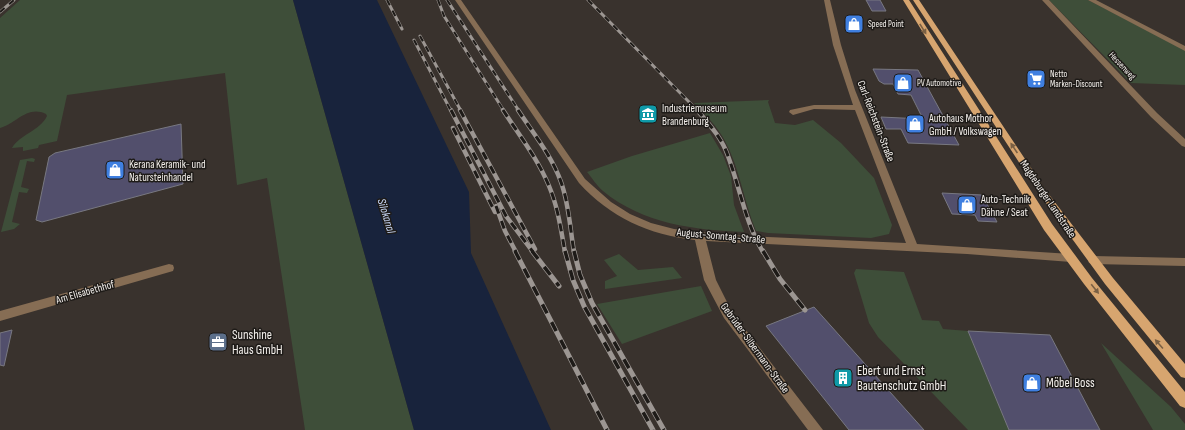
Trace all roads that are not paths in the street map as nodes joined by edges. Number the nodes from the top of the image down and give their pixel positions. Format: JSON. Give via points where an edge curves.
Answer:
{"nodes":[{"id":1,"x":458,"y":0,"type":"edge"},
{"id":2,"x":827,"y":0,"type":"edge"},
{"id":3,"x":906,"y":0,"type":"edge"},
{"id":4,"x":916,"y":0,"type":"edge"},
{"id":5,"x":1045,"y":0,"type":"edge"},
{"id":6,"x":1091,"y":0,"type":"edge"},
{"id":7,"x":1185,"y":49,"type":"edge"},
{"id":8,"x":858,"y":108,"type":"junction"},
{"id":9,"x":793,"y":112,"type":"dead end"},
{"id":10,"x":1185,"y":144,"type":"edge"},
{"id":11,"x":700,"y":237,"type":"junction"},
{"id":12,"x":913,"y":248,"type":"junction"},
{"id":13,"x":1071,"y":258,"type":"junction"},
{"id":14,"x":1093,"y":260,"type":"junction"},
{"id":15,"x":1185,"y":262,"type":"edge"},
{"id":16,"x":169,"y":268,"type":"dead end"},
{"id":17,"x":0,"y":316,"type":"edge"},
{"id":18,"x":1185,"y":373,"type":"edge"},
{"id":19,"x":1185,"y":402,"type":"edge"},
{"id":20,"x":816,"y":430,"type":"edge"}],
"edges":[{"from":1,"to":11,"type":"street","name":"August-Sonntag-Straße","via":[[592,192],[612,209],[638,222]]},
{"from":2,"to":8,"type":"street","name":"Carl-Reichstein-Straße","via":[[837,45]]},
{"from":3,"to":13,"type":"main road","name":"Magdeburger Landstraße","one_way":true,"via":[[1048,227]]},
{"from":14,"to":4,"type":"main road","name":"Magdeburger Landstraße","one_way":true,"via":[[1044,194]]},
{"from":5,"to":10,"type":"street","name":"Hessenweg","via":[[1154,115]]},
{"from":6,"to":7,"type":"street"},
{"from":8,"to":9,"type":"street","via":[[814,107]]},
{"from":8,"to":12,"type":"street","name":"Carl-Reichstein-Straße"},
{"from":11,"to":12,"type":"street","name":"August-Sonntag-Straße"},
{"from":11,"to":20,"type":"street","name":"Gebrüder-Silbermann-Straße","via":[[710,280],[728,315]]},
{"from":12,"to":13,"type":"street","name":"August-Sonntag-Straße"},
{"from":13,"to":14,"type":"main road"},
{"from":13,"to":19,"type":"main road","name":"Magdeburger Landstraße","one_way":true},
{"from":14,"to":15,"type":"street"},
{"from":18,"to":14,"type":"main road","name":"Magdeburger Landstraße","one_way":true},
{"from":16,"to":17,"type":"street","name":"Am Elisabethhof"}]}
